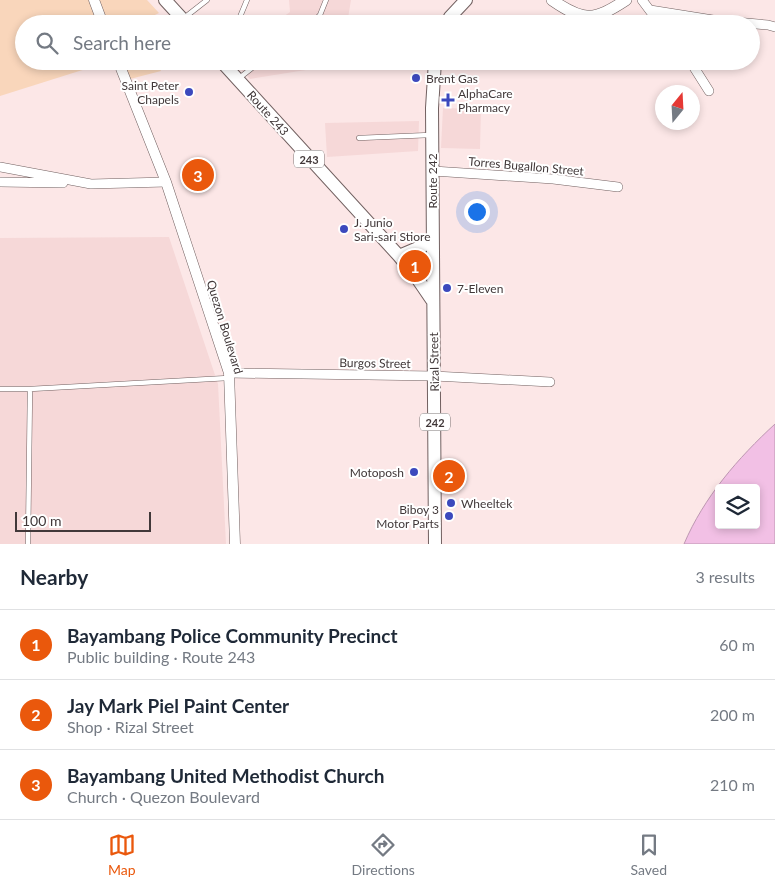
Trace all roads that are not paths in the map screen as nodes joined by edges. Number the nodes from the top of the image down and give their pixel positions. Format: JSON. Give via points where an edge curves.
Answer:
{"nodes":[{"id":1,"x":94,"y":0,"type":"edge"},
{"id":2,"x":164,"y":0,"type":"edge"},
{"id":3,"x":207,"y":0,"type":"edge"},
{"id":4,"x":247,"y":0,"type":"edge"},
{"id":5,"x":326,"y":0,"type":"edge"},
{"id":6,"x":466,"y":0,"type":"edge"},
{"id":7,"x":552,"y":0,"type":"edge"},
{"id":8,"x":626,"y":0,"type":"edge"},
{"id":9,"x":642,"y":0,"type":"edge"},
{"id":10,"x":650,"y":10,"type":"junction"},
{"id":11,"x":100,"y":15,"type":"edge"},
{"id":12,"x":179,"y":15,"type":"edge"},
{"id":13,"x":191,"y":15,"type":"edge"},
{"id":14,"x":241,"y":15,"type":"edge"},
{"id":15,"x":320,"y":15,"type":"edge"},
{"id":16,"x":452,"y":15,"type":"edge"},
{"id":17,"x":580,"y":15,"type":"edge"},
{"id":18,"x":599,"y":15,"type":"edge"},
{"id":19,"x":654,"y":15,"type":"edge"},
{"id":20,"x":682,"y":15,"type":"edge"},
{"id":21,"x":760,"y":24,"type":"edge"},
{"id":22,"x":775,"y":27,"type":"edge"},
{"id":23,"x":122,"y":70,"type":"edge"},
{"id":24,"x":229,"y":70,"type":"edge"},
{"id":25,"x":250,"y":70,"type":"edge"},
{"id":26,"x":435,"y":70,"type":"edge"},
{"id":27,"x":696,"y":70,"type":"edge"},
{"id":28,"x":237,"y":80,"type":"junction"},
{"id":29,"x":709,"y":91,"type":"dead end"},
{"id":30,"x":432,"y":135,"type":"junction"},
{"id":31,"x":359,"y":138,"type":"dead end"},
{"id":32,"x":0,"y":167,"type":"edge"},
{"id":33,"x":433,"y":171,"type":"junction"},
{"id":34,"x":0,"y":182,"type":"edge"},
{"id":35,"x":166,"y":182,"type":"junction"},
{"id":36,"x":91,"y":184,"type":"junction"},
{"id":37,"x":618,"y":188,"type":"dead end"},
{"id":38,"x":432,"y":242,"type":"junction"},
{"id":39,"x":399,"y":256,"type":"junction"},
{"id":40,"x":432,"y":300,"type":"junction"},
{"id":41,"x":229,"y":376,"type":"junction"},
{"id":42,"x":434,"y":376,"type":"junction"},
{"id":43,"x":550,"y":382,"type":"dead end"},
{"id":44,"x":0,"y":389,"type":"edge"},
{"id":45,"x":30,"y":390,"type":"junction"},
{"id":46,"x":28,"y":544,"type":"edge"},
{"id":47,"x":235,"y":544,"type":"edge"},
{"id":48,"x":435,"y":544,"type":"edge"}],
"edges":[{"from":1,"to":11,"type":"street"},
{"from":2,"to":12,"type":"main road"},
{"from":3,"to":13,"type":"lane"},
{"from":4,"to":14,"type":"lane"},
{"from":5,"to":15,"type":"lane"},
{"from":6,"to":16,"type":"main road"},
{"from":7,"to":17,"type":"main road"},
{"from":8,"to":18,"type":"main road"},
{"from":9,"to":10,"type":"street"},
{"from":10,"to":19,"type":"street"},
{"from":10,"to":20,"type":"street"},
{"from":21,"to":22,"type":"street"},
{"from":23,"to":35,"type":"street","name":"Quezon Boulevard"},
{"from":24,"to":28,"type":"main road","name":"Route 243","number":"243"},
{"from":25,"to":28,"type":"lane"},
{"from":26,"to":30,"type":"main road","name":"Route 242","number":"242"},
{"from":27,"to":29,"type":"street"},
{"from":28,"to":39,"type":"main road","name":"Route 243","number":"243"},
{"from":30,"to":31,"type":"lane"},
{"from":30,"to":33,"type":"main road","name":"Route 242","number":"242"},
{"from":32,"to":36,"type":"street"},
{"from":33,"to":37,"type":"street","name":"Torres Bugallon Street","via":[[553,179]]},
{"from":33,"to":38,"type":"main road","name":"Route 242","number":"242"},
{"from":34,"to":36,"type":"street"},
{"from":35,"to":36,"type":"street"},
{"from":35,"to":41,"type":"street","name":"Quezon Boulevard"},
{"from":38,"to":39,"type":"main road"},
{"from":38,"to":40,"type":"main road","name":"Route 242","number":"242"},
{"from":39,"to":40,"type":"main road","name":"Route 243","number":"243"},
{"from":40,"to":42,"type":"main road","name":"Rizal Street","number":"242"},
{"from":41,"to":42,"type":"street","name":"Burgos Street"},
{"from":41,"to":45,"type":"lane"},
{"from":41,"to":47,"type":"street","name":"Quezon Boulevard"},
{"from":42,"to":43,"type":"street","name":"Burgos Street"},
{"from":42,"to":48,"type":"main road","name":"Rizal Street","number":"242"},
{"from":44,"to":45,"type":"lane"},
{"from":45,"to":46,"type":"lane"}]}
